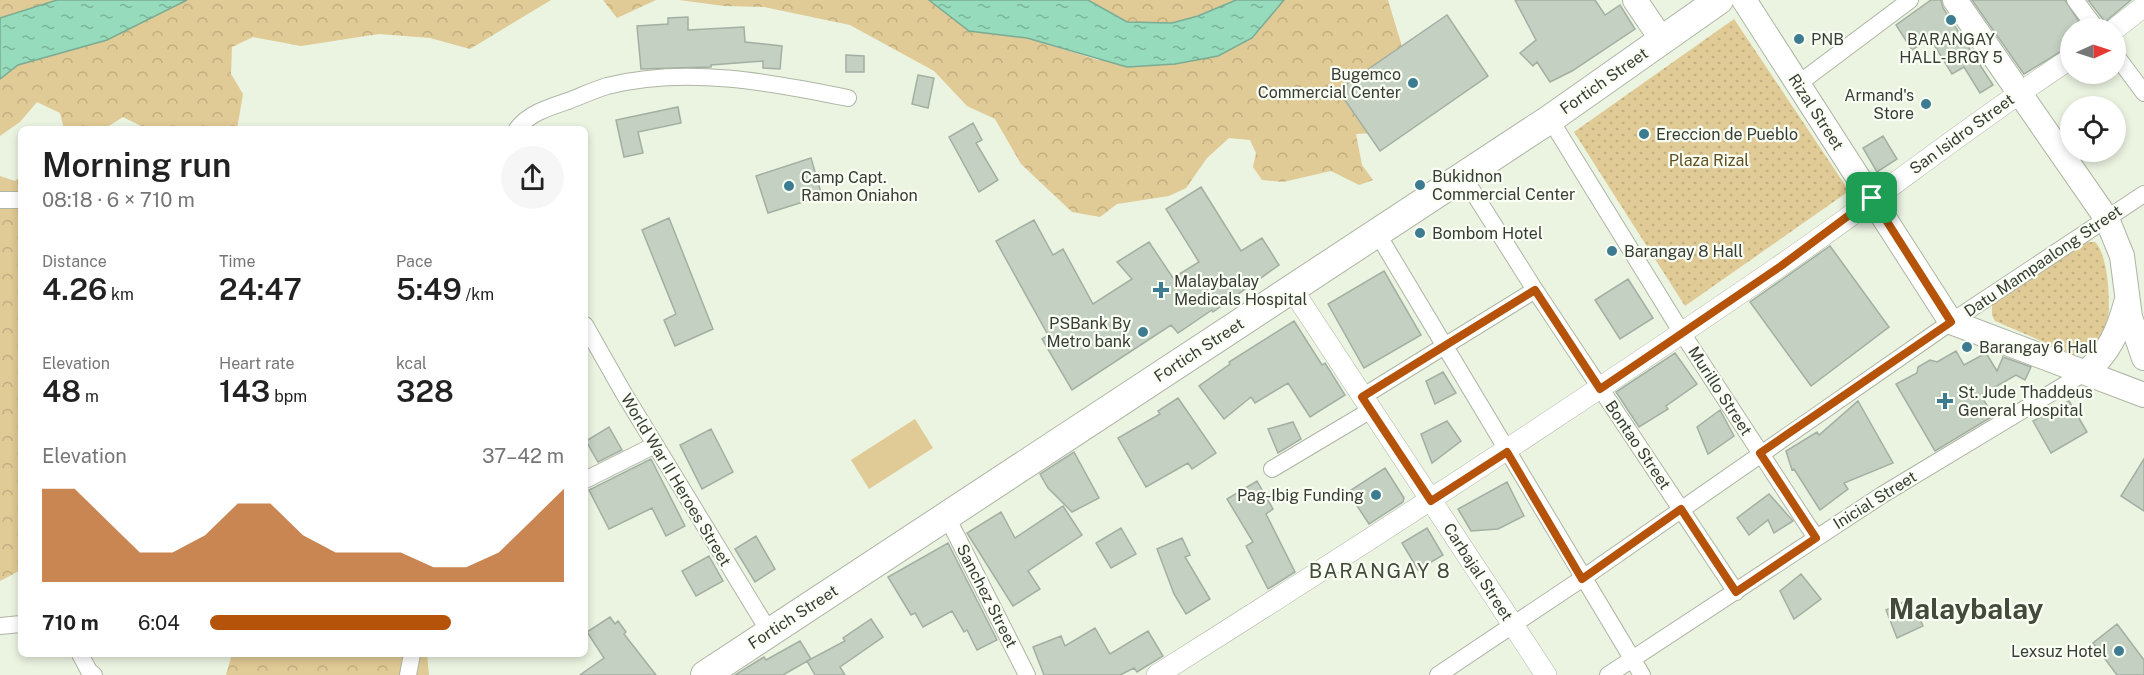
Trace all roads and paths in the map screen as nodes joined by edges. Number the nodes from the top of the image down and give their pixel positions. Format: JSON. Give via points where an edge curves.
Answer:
{"nodes":[{"id":1,"x":1635,"y":0,"type":"edge"},
{"id":2,"x":1719,"y":0,"type":"edge"},
{"id":3,"x":1744,"y":0,"type":"edge"},
{"id":4,"x":1910,"y":0,"type":"edge"},
{"id":5,"x":1955,"y":0,"type":"edge"},
{"id":6,"x":2075,"y":0,"type":"edge"},
{"id":7,"x":2144,"y":6,"type":"edge"},
{"id":8,"x":2088,"y":18,"type":"edge"},
{"id":9,"x":2126,"y":20,"type":"edge"},
{"id":10,"x":1662,"y":40,"type":"junction"},
{"id":11,"x":2060,"y":66,"type":"edge"},
{"id":12,"x":2126,"y":69,"type":"edge"},
{"id":13,"x":1798,"y":84,"type":"junction"},
{"id":14,"x":2019,"y":93,"type":"junction"},
{"id":15,"x":2144,"y":93,"type":"edge"},
{"id":16,"x":848,"y":98,"type":"dead end"},
{"id":17,"x":1550,"y":119,"type":"junction"},
{"id":18,"x":521,"y":126,"type":"edge"},
{"id":19,"x":1463,"y":176,"type":"junction"},
{"id":20,"x":2144,"y":194,"type":"edge"},
{"id":21,"x":1872,"y":198,"type":"junction"},
{"id":22,"x":0,"y":200,"type":"edge"},
{"id":23,"x":18,"y":200,"type":"edge"},
{"id":24,"x":2107,"y":219,"type":"junction"},
{"id":25,"x":1377,"y":233,"type":"junction"},
{"id":26,"x":1292,"y":289,"type":"junction"},
{"id":27,"x":1535,"y":290,"type":"junction"},
{"id":28,"x":2127,"y":298,"type":"junction"},
{"id":29,"x":1951,"y":322,"type":"junction"},
{"id":30,"x":588,"y":330,"type":"edge"},
{"id":31,"x":1682,"y":333,"type":"junction"},
{"id":32,"x":1444,"y":345,"type":"junction"},
{"id":33,"x":2144,"y":358,"type":"edge"},
{"id":34,"x":2086,"y":372,"type":"junction"},
{"id":35,"x":1600,"y":389,"type":"junction"},
{"id":36,"x":2144,"y":395,"type":"edge"},
{"id":37,"x":1367,"y":403,"type":"junction"},
{"id":38,"x":655,"y":445,"type":"junction"},
{"id":39,"x":1507,"y":452,"type":"junction"},
{"id":40,"x":1760,"y":453,"type":"junction"},
{"id":41,"x":1272,"y":469,"type":"dead end"},
{"id":42,"x":588,"y":478,"type":"edge"},
{"id":43,"x":1431,"y":501,"type":"junction"},
{"id":44,"x":1681,"y":509,"type":"junction"},
{"id":45,"x":947,"y":517,"type":"junction"},
{"id":46,"x":1816,"y":538,"type":"junction"},
{"id":47,"x":1582,"y":579,"type":"junction"},
{"id":48,"x":1736,"y":592,"type":"junction"},
{"id":49,"x":18,"y":624,"type":"edge"},
{"id":50,"x":1513,"y":625,"type":"junction"},
{"id":51,"x":0,"y":626,"type":"edge"},
{"id":52,"x":770,"y":633,"type":"junction"},
{"id":53,"x":82,"y":657,"type":"edge"},
{"id":54,"x":411,"y":657,"type":"edge"},
{"id":55,"x":1633,"y":659,"type":"junction"},
{"id":56,"x":94,"y":675,"type":"edge"},
{"id":57,"x":408,"y":675,"type":"edge"},
{"id":58,"x":705,"y":675,"type":"edge"},
{"id":59,"x":1026,"y":675,"type":"edge"},
{"id":60,"x":1157,"y":675,"type":"edge"},
{"id":61,"x":1438,"y":675,"type":"edge"},
{"id":62,"x":1546,"y":675,"type":"edge"},
{"id":63,"x":1608,"y":675,"type":"edge"},
{"id":64,"x":1642,"y":675,"type":"edge"}],
"edges":[{"from":1,"to":10,"type":"main road"},
{"from":2,"to":10,"type":"highway","name":"Fortich Street"},
{"from":3,"to":13,"type":"main road","name":"Rizal Street"},
{"from":4,"to":13,"type":"street"},
{"from":5,"to":14,"type":"main road"},
{"from":6,"to":8,"type":"street"},
{"from":7,"to":9,"type":"street"},
{"from":10,"to":17,"type":"highway","name":"Fortich Street"},
{"from":11,"to":14,"type":"street","name":"San Isidro Street"},
{"from":12,"to":15,"type":"street"},
{"from":13,"to":21,"type":"main road","name":"Rizal Street"},
{"from":14,"to":21,"type":"street","name":"San Isidro Street"},
{"from":14,"to":24,"type":"main road"},
{"from":16,"to":18,"type":"street","via":[[768,83],[663,78],[607,86],[541,111]]},
{"from":17,"to":19,"type":"highway","name":"Fortich Street"},
{"from":17,"to":31,"type":"street","name":"Murillo Street"},
{"from":19,"to":25,"type":"highway","name":"Fortich Street"},
{"from":19,"to":27,"type":"street","name":"Bontao Street"},
{"from":20,"to":24,"type":"street","name":"Datu Mampaalong Street"},
{"from":21,"to":29,"type":"main road","name":"Rizal Street"},
{"from":21,"to":31,"type":"street","name":"San Isidro Street"},
{"from":22,"to":23,"type":"street"},
{"from":24,"to":28,"type":"main road","via":[[2122,256]]},
{"from":24,"to":29,"type":"street","name":"Datu Mampaalong Street"},
{"from":25,"to":26,"type":"highway","name":"Fortich Street"},
{"from":25,"to":32,"type":"street"},
{"from":26,"to":37,"type":"street","name":"Carbajal Street"},
{"from":26,"to":45,"type":"highway","name":"Fortich Street"},
{"from":27,"to":32,"type":"street"},
{"from":27,"to":35,"type":"street","name":"Bontao Street"},
{"from":28,"to":33,"type":"main road"},
{"from":28,"to":34,"type":"main road","via":[[2114,340]]},
{"from":29,"to":34,"type":"main road"},
{"from":29,"to":40,"type":"street","name":"Datu Mampaalong Street"},
{"from":30,"to":38,"type":"street","name":"World War II Heroes Street"},
{"from":31,"to":35,"type":"street","name":"San Isidro Street"},
{"from":31,"to":40,"type":"street","name":"Murillo Street"},
{"from":32,"to":37,"type":"street"},
{"from":32,"to":39,"type":"street"},
{"from":34,"to":36,"type":"main road"},
{"from":34,"to":46,"type":"street","name":"Inicial Street"},
{"from":35,"to":39,"type":"street","name":"San Isidro Street"},
{"from":35,"to":44,"type":"street","name":"Bontao Street"},
{"from":37,"to":41,"type":"street"},
{"from":37,"to":43,"type":"street","name":"Carbajal Street"},
{"from":38,"to":42,"type":"street"},
{"from":38,"to":52,"type":"street","name":"World War II Heroes Street"},
{"from":39,"to":43,"type":"street","name":"San Isidro Street"},
{"from":39,"to":47,"type":"street"},
{"from":40,"to":44,"type":"street","name":"Datu Mampaalong Street"},
{"from":40,"to":46,"type":"street","name":"Murillo Street"},
{"from":43,"to":50,"type":"street","name":"Carbajal Street"},
{"from":43,"to":60,"type":"street","name":"San Isidro Street"},
{"from":44,"to":47,"type":"street","name":"Datu Mampaalong Street"},
{"from":44,"to":48,"type":"street","name":"Bontao Street"},
{"from":45,"to":52,"type":"highway","name":"Fortich Street"},
{"from":45,"to":59,"type":"street","name":"Sanchez Street"},
{"from":46,"to":48,"type":"street","name":"Inicial Street"},
{"from":47,"to":50,"type":"street","name":"Datu Mampaalong Street"},
{"from":47,"to":55,"type":"street"},
{"from":48,"to":55,"type":"street","name":"Inicial Street"},
{"from":49,"to":51,"type":"street"},
{"from":50,"to":61,"type":"street","name":"Datu Mampaalong Street"},
{"from":50,"to":62,"type":"street","name":"Carbajal Street"},
{"from":52,"to":58,"type":"highway","name":"Fortich Street"},
{"from":53,"to":56,"type":"street"},
{"from":54,"to":57,"type":"street"},
{"from":55,"to":63,"type":"street","name":"Inicial Street"},
{"from":55,"to":64,"type":"street"}]}
